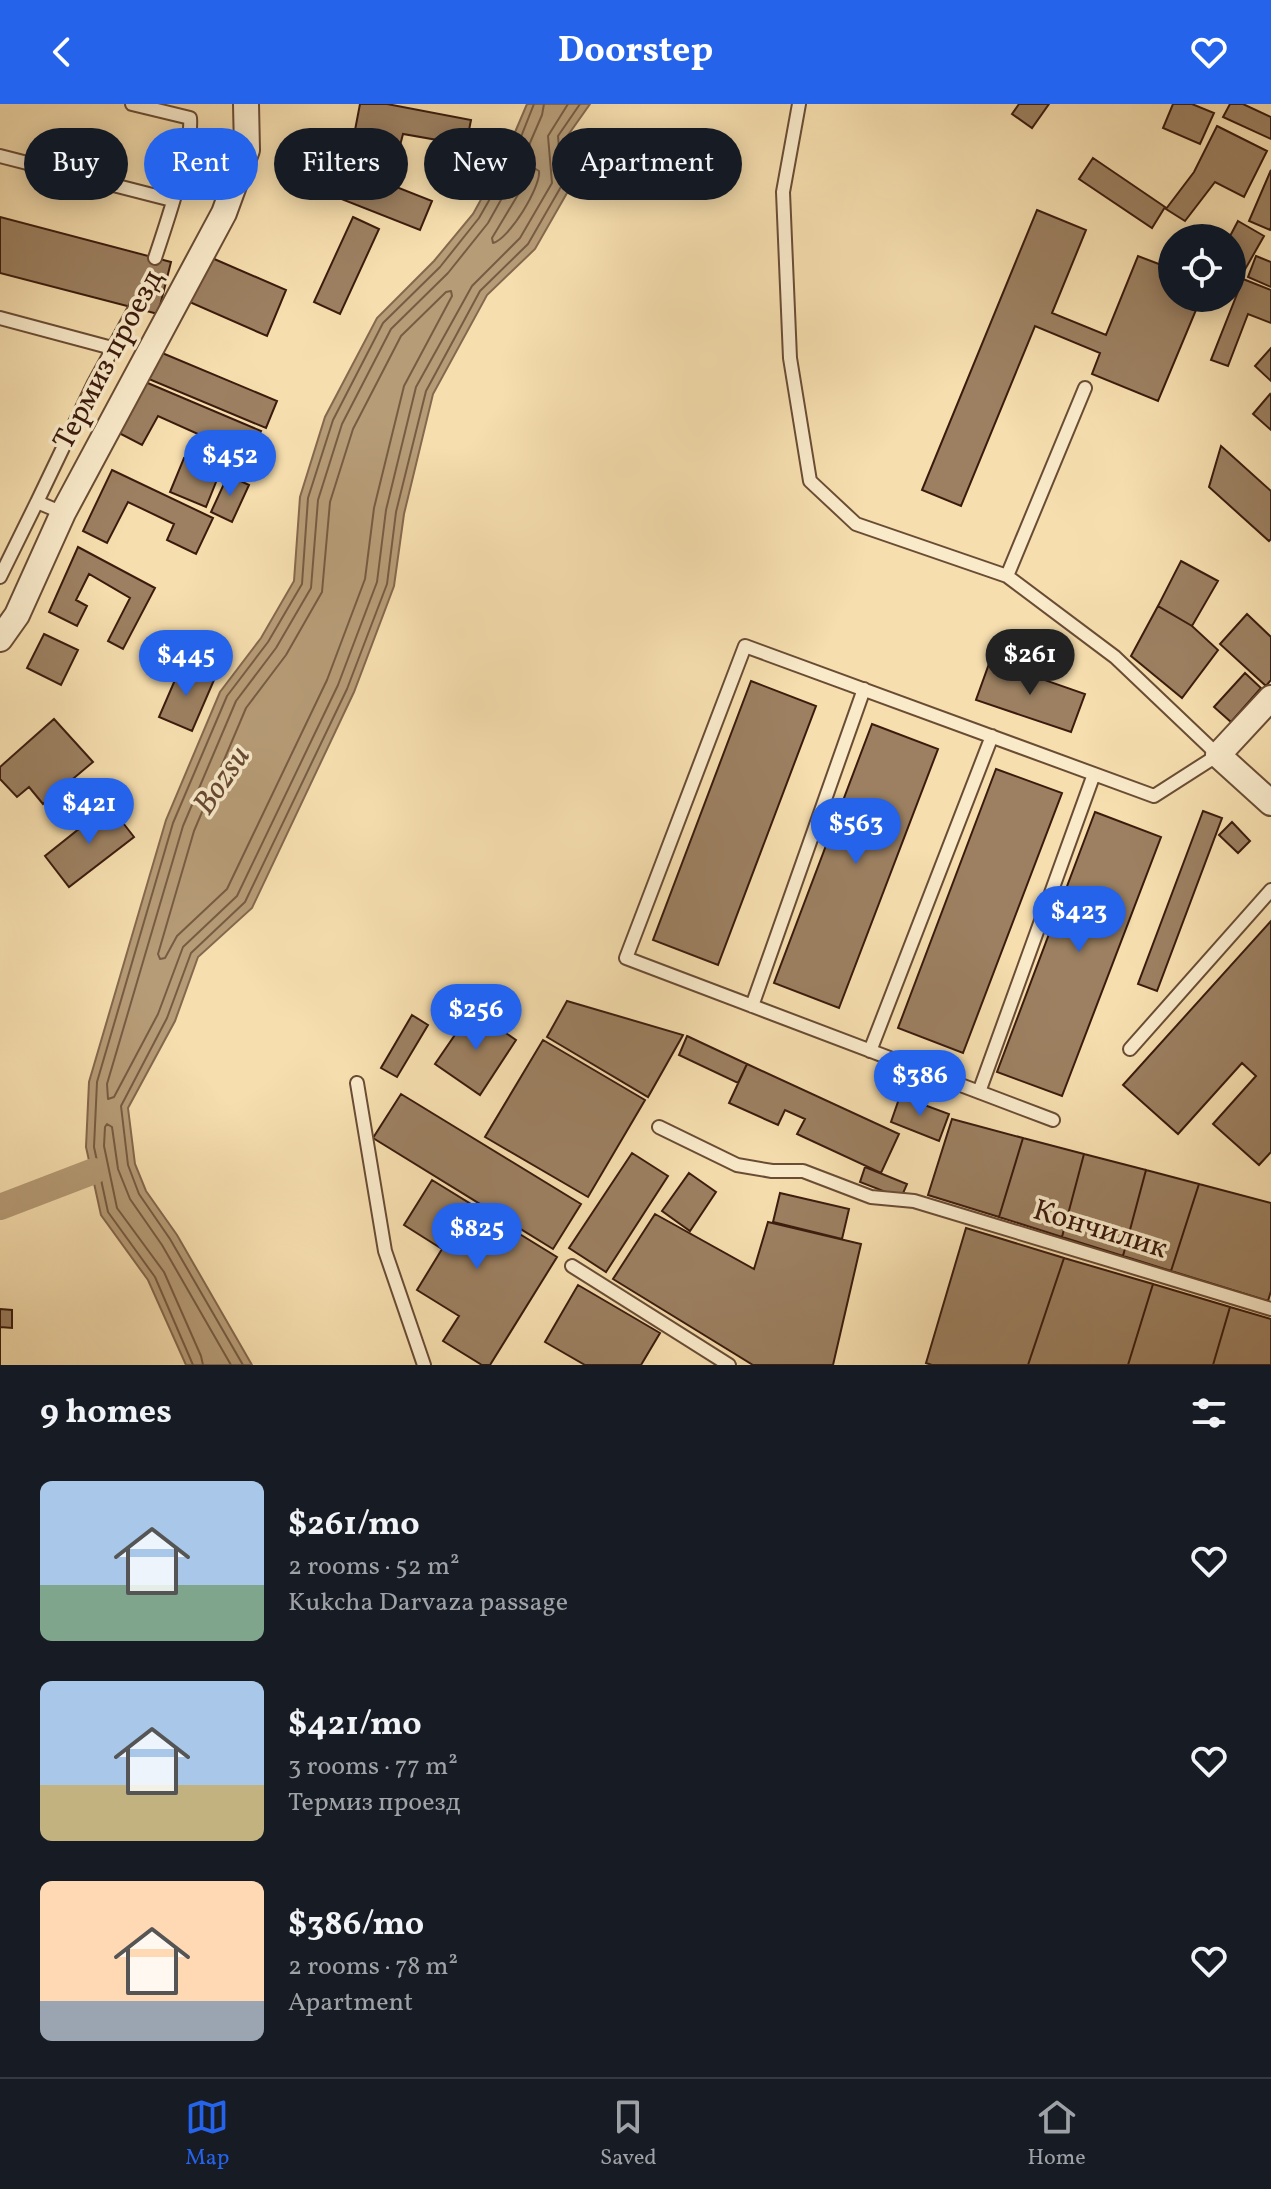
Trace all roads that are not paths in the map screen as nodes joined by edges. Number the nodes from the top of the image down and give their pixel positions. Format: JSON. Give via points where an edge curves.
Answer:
{"nodes":[{"id":1,"x":132,"y":104,"type":"edge"},
{"id":2,"x":193,"y":104,"type":"edge"},
{"id":3,"x":246,"y":104,"type":"edge"},
{"id":4,"x":799,"y":104,"type":"edge"},
{"id":5,"x":190,"y":118,"type":"junction"},
{"id":6,"x":190,"y":128,"type":"edge"},
{"id":7,"x":0,"y":156,"type":"edge"},
{"id":8,"x":144,"y":193,"type":"edge"},
{"id":9,"x":172,"y":200,"type":"edge"},
{"id":10,"x":155,"y":258,"type":"dead end"},
{"id":11,"x":135,"y":308,"type":"dead end"},
{"id":12,"x":0,"y":318,"type":"edge"},
{"id":13,"x":112,"y":348,"type":"junction"},
{"id":14,"x":1085,"y":388,"type":"dead end"},
{"id":15,"x":37,"y":502,"type":"junction"},
{"id":16,"x":63,"y":513,"type":"junction"},
{"id":17,"x":1007,"y":576,"type":"junction"},
{"id":18,"x":0,"y":577,"type":"edge"},
{"id":19,"x":0,"y":639,"type":"edge"},
{"id":20,"x":864,"y":689,"type":"junction"},
{"id":21,"x":1271,"y":698,"type":"edge"},
{"id":22,"x":992,"y":736,"type":"junction"},
{"id":23,"x":1218,"y":755,"type":"junction"},
{"id":24,"x":1094,"y":774,"type":"junction"},
{"id":25,"x":1271,"y":803,"type":"edge"},
{"id":26,"x":1271,"y":890,"type":"edge"},
{"id":27,"x":752,"y":1006,"type":"junction"},
{"id":28,"x":1130,"y":1049,"type":"dead end"},
{"id":29,"x":870,"y":1051,"type":"junction"},
{"id":30,"x":357,"y":1083,"type":"dead end"},
{"id":31,"x":979,"y":1092,"type":"junction"},
{"id":32,"x":1053,"y":1120,"type":"dead end"},
{"id":33,"x":659,"y":1127,"type":"dead end"},
{"id":34,"x":572,"y":1266,"type":"dead end"},
{"id":35,"x":1271,"y":1309,"type":"edge"},
{"id":36,"x":424,"y":1365,"type":"edge"},
{"id":37,"x":729,"y":1365,"type":"edge"}],
"edges":[{"from":1,"to":5,"type":"lane"},
{"from":2,"to":5,"type":"lane"},
{"from":3,"to":16,"type":"street","name":"Термиз проезд","via":[[247,150],[224,213]]},
{"from":4,"to":17,"type":"lane","via":[[783,192],[790,358],[810,481],[856,524]]},
{"from":5,"to":6,"type":"lane"},
{"from":7,"to":8,"type":"lane"},
{"from":9,"to":10,"type":"lane"},
{"from":11,"to":13,"type":"lane"},
{"from":12,"to":13,"type":"lane"},
{"from":13,"to":15,"type":"lane"},
{"from":14,"to":17,"type":"lane"},
{"from":15,"to":16,"type":"lane"},
{"from":15,"to":18,"type":"lane"},
{"from":16,"to":19,"type":"street","name":"Термиз проезд","via":[[17,615]]},
{"from":17,"to":23,"type":"lane","via":[[1115,657]]},
{"from":20,"to":22,"type":"lane"},
{"from":20,"to":27,"type":"lane"},
{"from":20,"to":27,"type":"lane","via":[[745,646],[626,958]]},
{"from":21,"to":23,"type":"street"},
{"from":22,"to":24,"type":"lane"},
{"from":22,"to":29,"type":"lane"},
{"from":23,"to":24,"type":"lane","via":[[1154,796]]},
{"from":23,"to":25,"type":"street"},
{"from":24,"to":31,"type":"lane"},
{"from":26,"to":28,"type":"lane"},
{"from":27,"to":29,"type":"lane"},
{"from":29,"to":31,"type":"lane"},
{"from":30,"to":36,"type":"lane","via":[[385,1251]]},
{"from":31,"to":32,"type":"lane"},
{"from":33,"to":35,"type":"lane","name":"Кончилик","via":[[737,1165],[803,1171],[871,1197],[914,1201]]},
{"from":34,"to":37,"type":"lane"}]}
